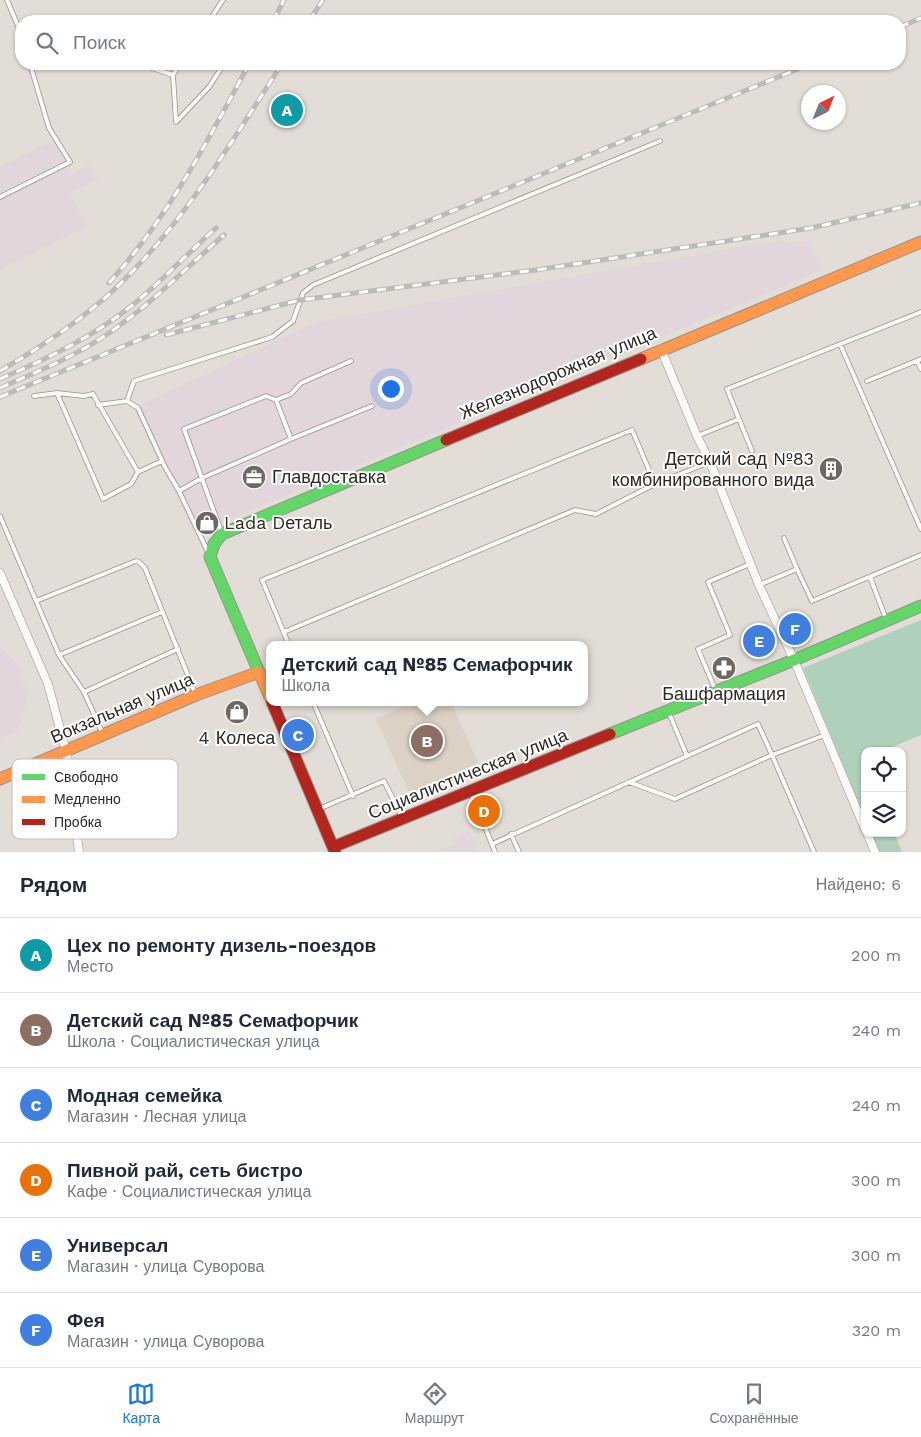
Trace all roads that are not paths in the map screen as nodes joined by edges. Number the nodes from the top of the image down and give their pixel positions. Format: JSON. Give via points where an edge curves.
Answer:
{"nodes":[{"id":1,"x":7,"y":0,"type":"edge"},
{"id":2,"x":223,"y":0,"type":"edge"},
{"id":3,"x":15,"y":15,"type":"edge"},
{"id":4,"x":213,"y":15,"type":"edge"},
{"id":5,"x":32,"y":70,"type":"edge"},
{"id":6,"x":158,"y":70,"type":"edge"},
{"id":7,"x":176,"y":70,"type":"edge"},
{"id":8,"x":220,"y":70,"type":"edge"},
{"id":9,"x":173,"y":75,"type":"junction"},
{"id":10,"x":660,"y":141,"type":"dead end"},
{"id":11,"x":0,"y":197,"type":"edge"},
{"id":12,"x":921,"y":242,"type":"edge"},
{"id":13,"x":921,"y":312,"type":"edge"},
{"id":14,"x":840,"y":344,"type":"junction"},
{"id":15,"x":661,"y":349,"type":"junction"},
{"id":16,"x":919,"y":360,"type":"edge"},
{"id":17,"x":351,"y":361,"type":"dead end"},
{"id":18,"x":921,"y":368,"type":"edge"},
{"id":19,"x":867,"y":381,"type":"dead end"},
{"id":20,"x":57,"y":393,"type":"junction"},
{"id":21,"x":34,"y":396,"type":"dead end"},
{"id":22,"x":276,"y":400,"type":"junction"},
{"id":23,"x":126,"y":401,"type":"junction"},
{"id":24,"x":98,"y":405,"type":"junction"},
{"id":25,"x":372,"y":406,"type":"dead end"},
{"id":26,"x":739,"y":419,"type":"junction"},
{"id":27,"x":697,"y":436,"type":"junction"},
{"id":28,"x":291,"y":440,"type":"junction"},
{"id":29,"x":752,"y":451,"type":"dead end"},
{"id":30,"x":162,"y":461,"type":"junction"},
{"id":31,"x":710,"y":462,"type":"junction"},
{"id":32,"x":138,"y":472,"type":"junction"},
{"id":33,"x":202,"y":478,"type":"junction"},
{"id":34,"x":655,"y":484,"type":"junction"},
{"id":35,"x":179,"y":491,"type":"junction"},
{"id":36,"x":0,"y":516,"type":"edge"},
{"id":37,"x":921,"y":529,"type":"edge"},
{"id":38,"x":222,"y":534,"type":"junction"},
{"id":39,"x":784,"y":538,"type":"dead end"},
{"id":40,"x":921,"y":555,"type":"edge"},
{"id":41,"x":210,"y":557,"type":"junction"},
{"id":42,"x":750,"y":564,"type":"junction"},
{"id":43,"x":797,"y":569,"type":"junction"},
{"id":44,"x":0,"y":573,"type":"edge"},
{"id":45,"x":870,"y":577,"type":"junction"},
{"id":46,"x":759,"y":585,"type":"junction"},
{"id":47,"x":36,"y":601,"type":"junction"},
{"id":48,"x":921,"y":606,"type":"edge"},
{"id":49,"x":162,"y":612,"type":"junction"},
{"id":50,"x":886,"y":620,"type":"junction"},
{"id":51,"x":284,"y":632,"type":"junction"},
{"id":52,"x":287,"y":641,"type":"edge"},
{"id":53,"x":178,"y":649,"type":"junction"},
{"id":54,"x":59,"y":655,"type":"junction"},
{"id":55,"x":794,"y":660,"type":"junction"},
{"id":56,"x":259,"y":672,"type":"junction"},
{"id":57,"x":266,"y":688,"type":"edge"},
{"id":58,"x":84,"y":692,"type":"junction"},
{"id":59,"x":716,"y":692,"type":"junction"},
{"id":60,"x":196,"y":695,"type":"junction"},
{"id":61,"x":274,"y":706,"type":"edge"},
{"id":62,"x":315,"y":706,"type":"edge"},
{"id":63,"x":668,"y":711,"type":"junction"},
{"id":64,"x":103,"y":734,"type":"junction"},
{"id":65,"x":825,"y":735,"type":"junction"},
{"id":66,"x":66,"y":751,"type":"junction"},
{"id":67,"x":772,"y":755,"type":"junction"},
{"id":68,"x":687,"y":756,"type":"junction"},
{"id":69,"x":47,"y":759,"type":"edge"},
{"id":70,"x":67,"y":759,"type":"edge"},
{"id":71,"x":12,"y":774,"type":"edge"},
{"id":72,"x":0,"y":779,"type":"edge"},
{"id":73,"x":629,"y":782,"type":"junction"},
{"id":74,"x":471,"y":792,"type":"junction"},
{"id":75,"x":353,"y":796,"type":"junction"},
{"id":76,"x":317,"y":810,"type":"junction"},
{"id":77,"x":403,"y":819,"type":"junction"},
{"id":78,"x":861,"y":820,"type":"edge"},
{"id":79,"x":511,"y":834,"type":"junction"},
{"id":80,"x":869,"y":837,"type":"edge"},
{"id":81,"x":77,"y":839,"type":"edge"},
{"id":82,"x":492,"y":844,"type":"junction"},
{"id":83,"x":334,"y":850,"type":"edge"},
{"id":84,"x":79,"y":852,"type":"edge"},
{"id":85,"x":495,"y":852,"type":"edge"},
{"id":86,"x":518,"y":852,"type":"edge"},
{"id":87,"x":814,"y":852,"type":"edge"},
{"id":88,"x":875,"y":852,"type":"edge"}],
"edges":[{"from":1,"to":3,"type":"lane"},
{"from":2,"to":4,"type":"lane"},
{"from":5,"to":11,"type":"lane","via":[[49,128],[70,162]]},
{"from":6,"to":9,"type":"lane"},
{"from":7,"to":9,"type":"lane"},
{"from":8,"to":9,"type":"lane","via":[[209,87],[176,122]]},
{"from":10,"to":23,"type":"lane","via":[[313,286],[303,292],[294,321],[272,336],[134,381]]},
{"from":12,"to":15,"type":"main road","name":"Железнодорожная улица"},
{"from":13,"to":14,"type":"lane"},
{"from":14,"to":26,"type":"lane","via":[[727,389]]},
{"from":14,"to":37,"type":"lane"},
{"from":15,"to":27,"type":"street"},
{"from":15,"to":38,"type":"main road","name":"Железнодорожная улица"},
{"from":16,"to":18,"type":"lane"},
{"from":16,"to":19,"type":"lane"},
{"from":17,"to":22,"type":"lane","via":[[301,383],[291,394]]},
{"from":20,"to":21,"type":"lane"},
{"from":20,"to":24,"type":"lane","via":[[93,394]]},
{"from":20,"to":32,"type":"lane","via":[[103,499],[131,484]]},
{"from":22,"to":28,"type":"lane"},
{"from":22,"to":33,"type":"lane","via":[[266,396],[184,429]]},
{"from":23,"to":24,"type":"lane"},
{"from":23,"to":30,"type":"lane","via":[[138,408]]},
{"from":24,"to":32,"type":"lane"},
{"from":25,"to":28,"type":"lane"},
{"from":26,"to":27,"type":"lane"},
{"from":26,"to":29,"type":"lane"},
{"from":27,"to":31,"type":"street"},
{"from":28,"to":33,"type":"lane"},
{"from":30,"to":32,"type":"lane"},
{"from":30,"to":35,"type":"lane"},
{"from":31,"to":34,"type":"lane"},
{"from":31,"to":42,"type":"street"},
{"from":33,"to":35,"type":"lane"},
{"from":33,"to":38,"type":"lane"},
{"from":34,"to":51,"type":"lane","via":[[596,514],[574,510]]},
{"from":34,"to":51,"type":"lane","via":[[632,430],[262,580]]},
{"from":35,"to":41,"type":"lane"},
{"from":36,"to":47,"type":"lane"},
{"from":38,"to":41,"type":"main road","name":"Железнодорожная улица"},
{"from":39,"to":43,"type":"lane"},
{"from":40,"to":45,"type":"lane"},
{"from":41,"to":56,"type":"main road"},
{"from":42,"to":46,"type":"street"},
{"from":42,"to":59,"type":"lane","via":[[708,582],[730,635],[698,649]]},
{"from":43,"to":45,"type":"lane","via":[[812,601]]},
{"from":43,"to":46,"type":"lane"},
{"from":44,"to":66,"type":"street","via":[[48,684]]},
{"from":45,"to":50,"type":"lane"},
{"from":46,"to":55,"type":"street"},
{"from":47,"to":49,"type":"lane","via":[[136,561],[145,568]]},
{"from":47,"to":54,"type":"lane"},
{"from":48,"to":50,"type":"main road","name":"Социалистическая улица"},
{"from":49,"to":53,"type":"lane"},
{"from":49,"to":54,"type":"lane"},
{"from":50,"to":55,"type":"main road","name":"Социалистическая улица"},
{"from":51,"to":52,"type":"lane"},
{"from":53,"to":58,"type":"lane"},
{"from":53,"to":60,"type":"lane"},
{"from":54,"to":58,"type":"lane"},
{"from":55,"to":59,"type":"main road","name":"Социалистическая улица"},
{"from":55,"to":65,"type":"street"},
{"from":56,"to":57,"type":"main road"},
{"from":56,"to":60,"type":"main road","name":"Вокзальная улица"},
{"from":58,"to":64,"type":"lane"},
{"from":59,"to":63,"type":"main road","name":"Социалистическая улица"},
{"from":60,"to":64,"type":"main road","name":"Вокзальная улица"},
{"from":61,"to":76,"type":"main road"},
{"from":62,"to":75,"type":"lane"},
{"from":63,"to":68,"type":"lane"},
{"from":63,"to":74,"type":"main road","name":"Социалистическая улица"},
{"from":64,"to":66,"type":"main road","name":"Вокзальная улица"},
{"from":65,"to":67,"type":"lane"},
{"from":65,"to":78,"type":"street"},
{"from":66,"to":69,"type":"main road","name":"Вокзальная улица"},
{"from":66,"to":70,"type":"street"},
{"from":67,"to":68,"type":"lane","via":[[758,724]]},
{"from":67,"to":73,"type":"lane","via":[[675,799]]},
{"from":67,"to":87,"type":"lane"},
{"from":68,"to":73,"type":"lane"},
{"from":71,"to":72,"type":"main road","name":"Вокзальная улица"},
{"from":73,"to":79,"type":"lane"},
{"from":74,"to":77,"type":"main road","name":"Социалистическая улица"},
{"from":74,"to":82,"type":"lane"},
{"from":75,"to":76,"type":"lane"},
{"from":75,"to":77,"type":"lane","via":[[384,781]]},
{"from":76,"to":83,"type":"main road"},
{"from":77,"to":83,"type":"main road","name":"Социалистическая улица"},
{"from":79,"to":82,"type":"lane"},
{"from":79,"to":86,"type":"lane"},
{"from":80,"to":88,"type":"street"},
{"from":81,"to":84,"type":"street"},
{"from":82,"to":85,"type":"lane"}]}
